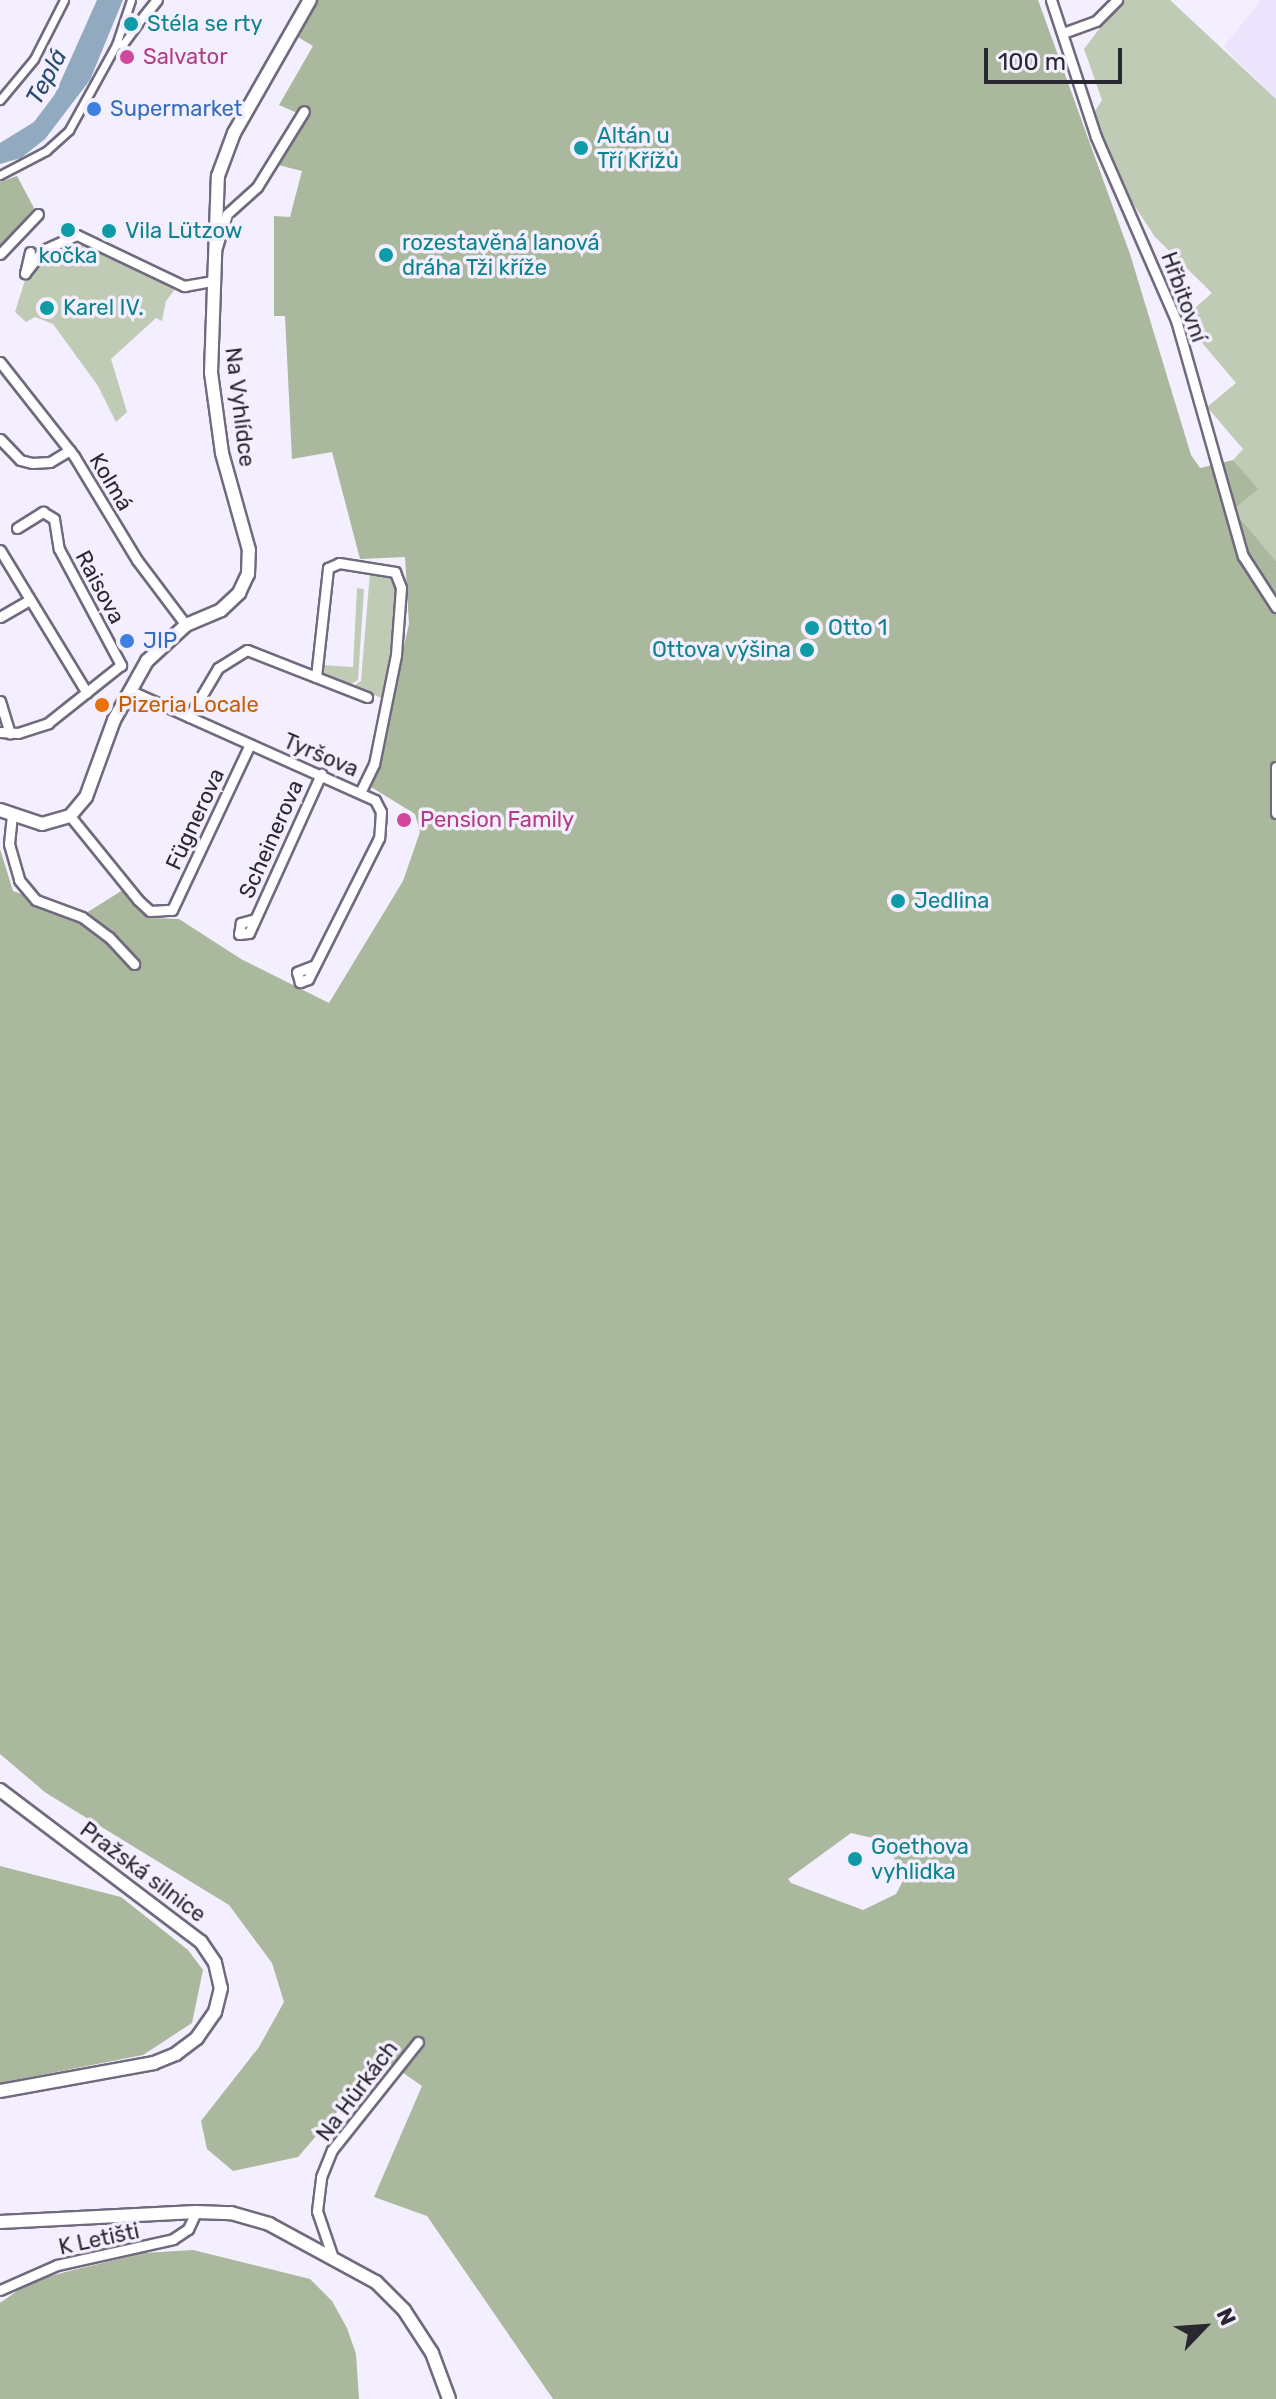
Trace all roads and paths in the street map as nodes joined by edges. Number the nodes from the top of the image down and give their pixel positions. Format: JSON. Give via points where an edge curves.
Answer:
{"nodes":[{"id":1,"x":64,"y":0,"type":"edge"},
{"id":2,"x":131,"y":0,"type":"edge"},
{"id":3,"x":157,"y":0,"type":"edge"},
{"id":4,"x":310,"y":0,"type":"edge"},
{"id":5,"x":1051,"y":0,"type":"edge"},
{"id":6,"x":1117,"y":0,"type":"edge"},
{"id":7,"x":143,"y":17,"type":"joint"},
{"id":8,"x":1063,"y":33,"type":"junction"},
{"id":9,"x":116,"y":45,"type":"junction"},
{"id":10,"x":1,"y":99,"type":"edge"},
{"id":11,"x":304,"y":111,"type":"dead end"},
{"id":12,"x":0,"y":175,"type":"edge"},
{"id":13,"x":38,"y":214,"type":"dead end"},
{"id":14,"x":213,"y":251,"type":"junction"},
{"id":15,"x":30,"y":252,"type":"dead end"},
{"id":16,"x":0,"y":254,"type":"edge"},
{"id":17,"x":212,"y":281,"type":"junction"},
{"id":18,"x":0,"y":362,"type":"edge"},
{"id":19,"x":0,"y":439,"type":"edge"},
{"id":20,"x":70,"y":450,"type":"junction"},
{"id":21,"x":17,"y":528,"type":"dead end"},
{"id":22,"x":0,"y":550,"type":"edge"},
{"id":23,"x":28,"y":601,"type":"junction"},
{"id":24,"x":1276,"y":607,"type":"edge"},
{"id":25,"x":0,"y":617,"type":"edge"},
{"id":26,"x":186,"y":625,"type":"junction"},
{"id":27,"x":121,"y":665,"type":"junction"},
{"id":28,"x":139,"y":672,"type":"junction"},
{"id":29,"x":316,"y":677,"type":"junction"},
{"id":30,"x":129,"y":690,"type":"junction"},
{"id":31,"x":87,"y":693,"type":"junction"},
{"id":32,"x":367,"y":697,"type":"dead end"},
{"id":33,"x":0,"y":701,"type":"edge"},
{"id":34,"x":189,"y":717,"type":"junction"},
{"id":35,"x":3,"y":731,"type":"edge"},
{"id":36,"x":250,"y":744,"type":"junction"},
{"id":37,"x":1276,"y":767,"type":"edge"},
{"id":38,"x":321,"y":774,"type":"junction"},
{"id":39,"x":361,"y":791,"type":"junction"},
{"id":40,"x":6,"y":812,"type":"edge"},
{"id":41,"x":1276,"y":813,"type":"edge"},
{"id":42,"x":70,"y":816,"type":"junction"},
{"id":43,"x":255,"y":919,"type":"dead end"},
{"id":44,"x":134,"y":964,"type":"dead end"},
{"id":45,"x":315,"y":965,"type":"dead end"},
{"id":46,"x":0,"y":1790,"type":"edge"},
{"id":47,"x":418,"y":2042,"type":"dead end"},
{"id":48,"x":0,"y":2091,"type":"edge"},
{"id":49,"x":196,"y":2212,"type":"junction"},
{"id":50,"x":0,"y":2222,"type":"edge"},
{"id":51,"x":332,"y":2255,"type":"junction"},
{"id":52,"x":0,"y":2290,"type":"edge"},
{"id":53,"x":449,"y":2399,"type":"edge"}],
"edges":[{"from":1,"to":10,"type":"street","via":[[34,59]]},
{"from":2,"to":9,"type":"street"},
{"from":3,"to":7,"type":"street"},
{"from":4,"to":14,"type":"street","name":"Na Vyhlídce","via":[[234,133],[218,176]]},
{"from":5,"to":8,"type":"street","name":"Hřbitovní"},
{"from":6,"to":8,"type":"street","via":[[1096,21]]},
{"from":7,"to":9,"type":"street","via":[[124,43]]},
{"from":8,"to":24,"type":"street","name":"Hřbitovní","via":[[1096,137],[1176,320],[1243,556]]},
{"from":9,"to":12,"type":"street","via":[[69,130],[46,151]]},
{"from":11,"to":14,"type":"street","via":[[257,187],[227,214]]},
{"from":13,"to":16,"type":"street"},
{"from":14,"to":17,"type":"street","name":"Na Vyhlídce"},
{"from":15,"to":17,"type":"street","via":[[25,273],[43,250],[77,235],[184,286]]},
{"from":17,"to":26,"type":"street","name":"Na Vyhlídce","via":[[211,373],[222,453],[250,562],[239,593],[221,610]]},
{"from":18,"to":20,"type":"street","name":"Kolmá"},
{"from":19,"to":20,"type":"street","via":[[20,460],[35,463],[50,462]]},
{"from":20,"to":26,"type":"street","name":"Kolmá","via":[[137,560]]},
{"from":21,"to":27,"type":"street","name":"Raisova","via":[[43,512],[54,519],[59,549]]},
{"from":22,"to":23,"type":"street"},
{"from":23,"to":25,"type":"street"},
{"from":23,"to":31,"type":"street"},
{"from":26,"to":28,"type":"street","name":"Na Vyhlídce"},
{"from":27,"to":28,"type":"street"},
{"from":27,"to":31,"type":"street"},
{"from":28,"to":30,"type":"street","name":"Na Vyhlídce"},
{"from":29,"to":32,"type":"street"},
{"from":29,"to":34,"type":"street","via":[[241,651],[218,668]]},
{"from":29,"to":39,"type":"street","via":[[328,568],[339,563],[395,572],[401,588],[396,655],[374,764]]},
{"from":30,"to":34,"type":"street","name":"Tyršova"},
{"from":30,"to":42,"type":"street","name":"Na Vyhlídce","via":[[86,797]]},
{"from":31,"to":35,"type":"street","via":[[48,723]]},
{"from":33,"to":35,"type":"street"},
{"from":34,"to":36,"type":"street","name":"Tyršova"},
{"from":36,"to":38,"type":"street","name":"Tyršova"},
{"from":36,"to":42,"type":"street","name":"Fügnerova","via":[[172,910],[150,911],[138,900]]},
{"from":37,"to":41,"type":"street"},
{"from":38,"to":39,"type":"street","name":"Tyršova"},
{"from":38,"to":43,"type":"street","name":"Scheinerova"},
{"from":39,"to":45,"type":"street","name":"Tyršova","via":[[375,800],[382,826]]},
{"from":40,"to":42,"type":"street","via":[[42,824]]},
{"from":40,"to":44,"type":"street","via":[[19,880],[36,900],[82,917]]},
{"from":46,"to":48,"type":"street","name":"Pražská silnice","via":[[201,1942],[215,1963],[221,1988],[215,2012],[197,2038],[176,2054],[154,2063]]},
{"from":47,"to":51,"type":"street","name":"Na Hůrkách","via":[[332,2150],[321,2177],[317,2211]]},
{"from":49,"to":50,"type":"street"},
{"from":49,"to":51,"type":"street","via":[[231,2213],[269,2224]]},
{"from":49,"to":52,"type":"street","name":"K Letišti","via":[[188,2229],[173,2239],[57,2265]]},
{"from":51,"to":53,"type":"street","via":[[376,2282],[404,2310],[432,2353]]}]}
